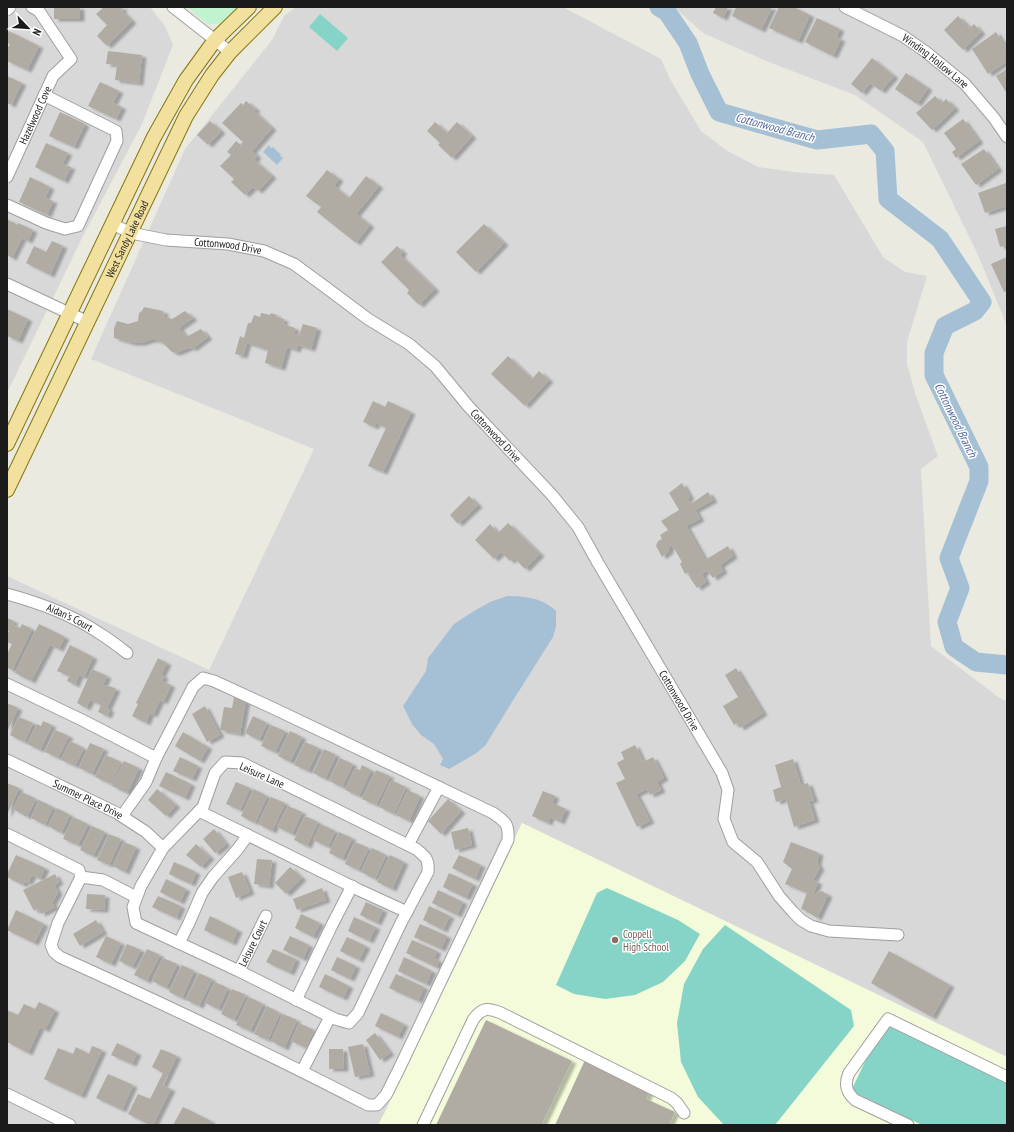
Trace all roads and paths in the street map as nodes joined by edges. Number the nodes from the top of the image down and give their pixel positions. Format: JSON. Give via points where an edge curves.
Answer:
{"nodes":[{"id":1,"x":10,"y":7,"type":"edge"},
{"id":2,"x":32,"y":7,"type":"edge"},
{"id":3,"x":173,"y":7,"type":"edge"},
{"id":4,"x":249,"y":7,"type":"edge"},
{"id":5,"x":275,"y":7,"type":"edge"},
{"id":6,"x":846,"y":7,"type":"edge"},
{"id":7,"x":7,"y":10,"type":"edge"},
{"id":8,"x":215,"y":40,"type":"junction"},
{"id":9,"x":230,"y":52,"type":"junction"},
{"id":10,"x":44,"y":95,"type":"junction"},
{"id":11,"x":1007,"y":136,"type":"edge"},
{"id":12,"x":7,"y":177,"type":"edge"},
{"id":13,"x":7,"y":205,"type":"edge"},
{"id":14,"x":112,"y":224,"type":"junction"},
{"id":15,"x":131,"y":233,"type":"junction"},
{"id":16,"x":7,"y":284,"type":"edge"},
{"id":17,"x":70,"y":314,"type":"junction"},
{"id":18,"x":88,"y":322,"type":"junction"},
{"id":19,"x":7,"y":444,"type":"edge"},
{"id":20,"x":7,"y":490,"type":"edge"},
{"id":21,"x":7,"y":594,"type":"edge"},
{"id":22,"x":127,"y":653,"type":"dead end"},
{"id":23,"x":7,"y":684,"type":"edge"},
{"id":24,"x":156,"y":758,"type":"junction"},
{"id":25,"x":7,"y":760,"type":"edge"},
{"id":26,"x":438,"y":787,"type":"junction"},
{"id":27,"x":200,"y":811,"type":"junction"},
{"id":28,"x":122,"y":816,"type":"junction"},
{"id":29,"x":7,"y":834,"type":"edge"},
{"id":30,"x":248,"y":835,"type":"junction"},
{"id":31,"x":408,"y":845,"type":"junction"},
{"id":32,"x":163,"y":848,"type":"junction"},
{"id":33,"x":81,"y":877,"type":"junction"},
{"id":34,"x":352,"y":886,"type":"junction"},
{"id":35,"x":136,"y":897,"type":"junction"},
{"id":36,"x":407,"y":912,"type":"junction"},
{"id":37,"x":266,"y":916,"type":"dead end"},
{"id":38,"x":898,"y":935,"type":"dead end"},
{"id":39,"x":179,"y":944,"type":"junction"},
{"id":40,"x":239,"y":971,"type":"junction"},
{"id":41,"x":296,"y":1000,"type":"junction"},
{"id":42,"x":330,"y":1017,"type":"junction"},
{"id":43,"x":302,"y":1070,"type":"junction"},
{"id":44,"x":1007,"y":1077,"type":"edge"},
{"id":45,"x":7,"y":1094,"type":"edge"},
{"id":46,"x":684,"y":1113,"type":"dead end"},
{"id":47,"x":70,"y":1125,"type":"edge"},
{"id":48,"x":423,"y":1125,"type":"edge"},
{"id":49,"x":908,"y":1125,"type":"edge"}],
"edges":[{"from":1,"to":7,"type":"street"},
{"from":2,"to":10,"type":"street","name":"Hazelwood Cove","via":[[39,11],[71,59],[53,76]]},
{"from":3,"to":8,"type":"street"},
{"from":4,"to":8,"type":"main road","name":"West Sandy Lake Road"},
{"from":5,"to":9,"type":"main road","name":"West Sandy Lake Road"},
{"from":6,"to":11,"type":"street","name":"Winding Hollow Lane","via":[[903,36],[926,52],[965,84]]},
{"from":8,"to":9,"type":"street"},
{"from":8,"to":14,"type":"main road","name":"West Sandy Lake Road","via":[[186,80],[154,137]]},
{"from":9,"to":15,"type":"main road","name":"West Sandy Lake Road","via":[[186,116]]},
{"from":10,"to":12,"type":"street","name":"Hazelwood Cove"},
{"from":10,"to":13,"type":"street","via":[[116,131],[117,142],[78,226],[65,229]]},
{"from":14,"to":15,"type":"street","name":"Cottonwood Drive"},
{"from":14,"to":17,"type":"main road","name":"West Sandy Lake Road"},
{"from":15,"to":18,"type":"main road","name":"West Sandy Lake Road"},
{"from":15,"to":38,"type":"street","name":"Cottonwood Drive","via":[[166,240],[228,244],[264,251],[294,264],[368,319],[409,344],[435,366],[578,527],[722,773],[728,790],[724,819],[733,842],[757,862],[779,896],[801,920],[811,926],[829,931]]},
{"from":16,"to":17,"type":"street"},
{"from":17,"to":18,"type":"street"},
{"from":17,"to":19,"type":"main road","name":"West Sandy Lake Road"},
{"from":18,"to":20,"type":"main road","name":"West Sandy Lake Road"},
{"from":21,"to":22,"type":"street","name":"Aidan's Court","via":[[44,605],[76,620]]},
{"from":23,"to":24,"type":"street"},
{"from":24,"to":26,"type":"street","via":[[193,687],[203,678],[277,710]]},
{"from":24,"to":28,"type":"street","via":[[146,782]]},
{"from":25,"to":28,"type":"street","name":"Summer Place Drive"},
{"from":26,"to":31,"type":"street"},
{"from":26,"to":43,"type":"street","via":[[504,820],[508,840],[399,1069],[377,1105],[368,1104]]},
{"from":27,"to":30,"type":"street"},
{"from":27,"to":31,"type":"street","name":"Leisure Lane","via":[[215,773],[225,762],[242,763]]},
{"from":27,"to":32,"type":"street","name":"Leisure Lane"},
{"from":28,"to":32,"type":"street","name":"Summer Place Drive","via":[[146,832]]},
{"from":29,"to":33,"type":"street","via":[[79,870]]},
{"from":30,"to":34,"type":"street"},
{"from":30,"to":39,"type":"street","via":[[202,893]]},
{"from":31,"to":36,"type":"street","name":"Leisure Lane","via":[[426,856],[428,872]]},
{"from":32,"to":35,"type":"street","name":"Leisure Lane"},
{"from":33,"to":35,"type":"street","via":[[103,880]]},
{"from":33,"to":43,"type":"street","via":[[58,922],[51,945],[57,955]]},
{"from":34,"to":36,"type":"street"},
{"from":34,"to":41,"type":"street"},
{"from":35,"to":39,"type":"street","name":"Leisure Lane","via":[[133,907],[136,923]]},
{"from":36,"to":42,"type":"street","name":"Leisure Lane","via":[[358,1014],[348,1023]]},
{"from":37,"to":40,"type":"street","name":"Leisure Court"},
{"from":39,"to":40,"type":"street","name":"Leisure Lane"},
{"from":40,"to":41,"type":"street","name":"Leisure Lane"},
{"from":41,"to":42,"type":"street","name":"Leisure Lane"},
{"from":42,"to":43,"type":"street"},
{"from":44,"to":49,"type":"street","via":[[888,1019],[849,1073],[846,1085],[855,1100]]},
{"from":45,"to":47,"type":"street"},
{"from":46,"to":48,"type":"street","via":[[671,1098],[501,1013],[484,1009],[477,1013],[473,1020]]}]}
